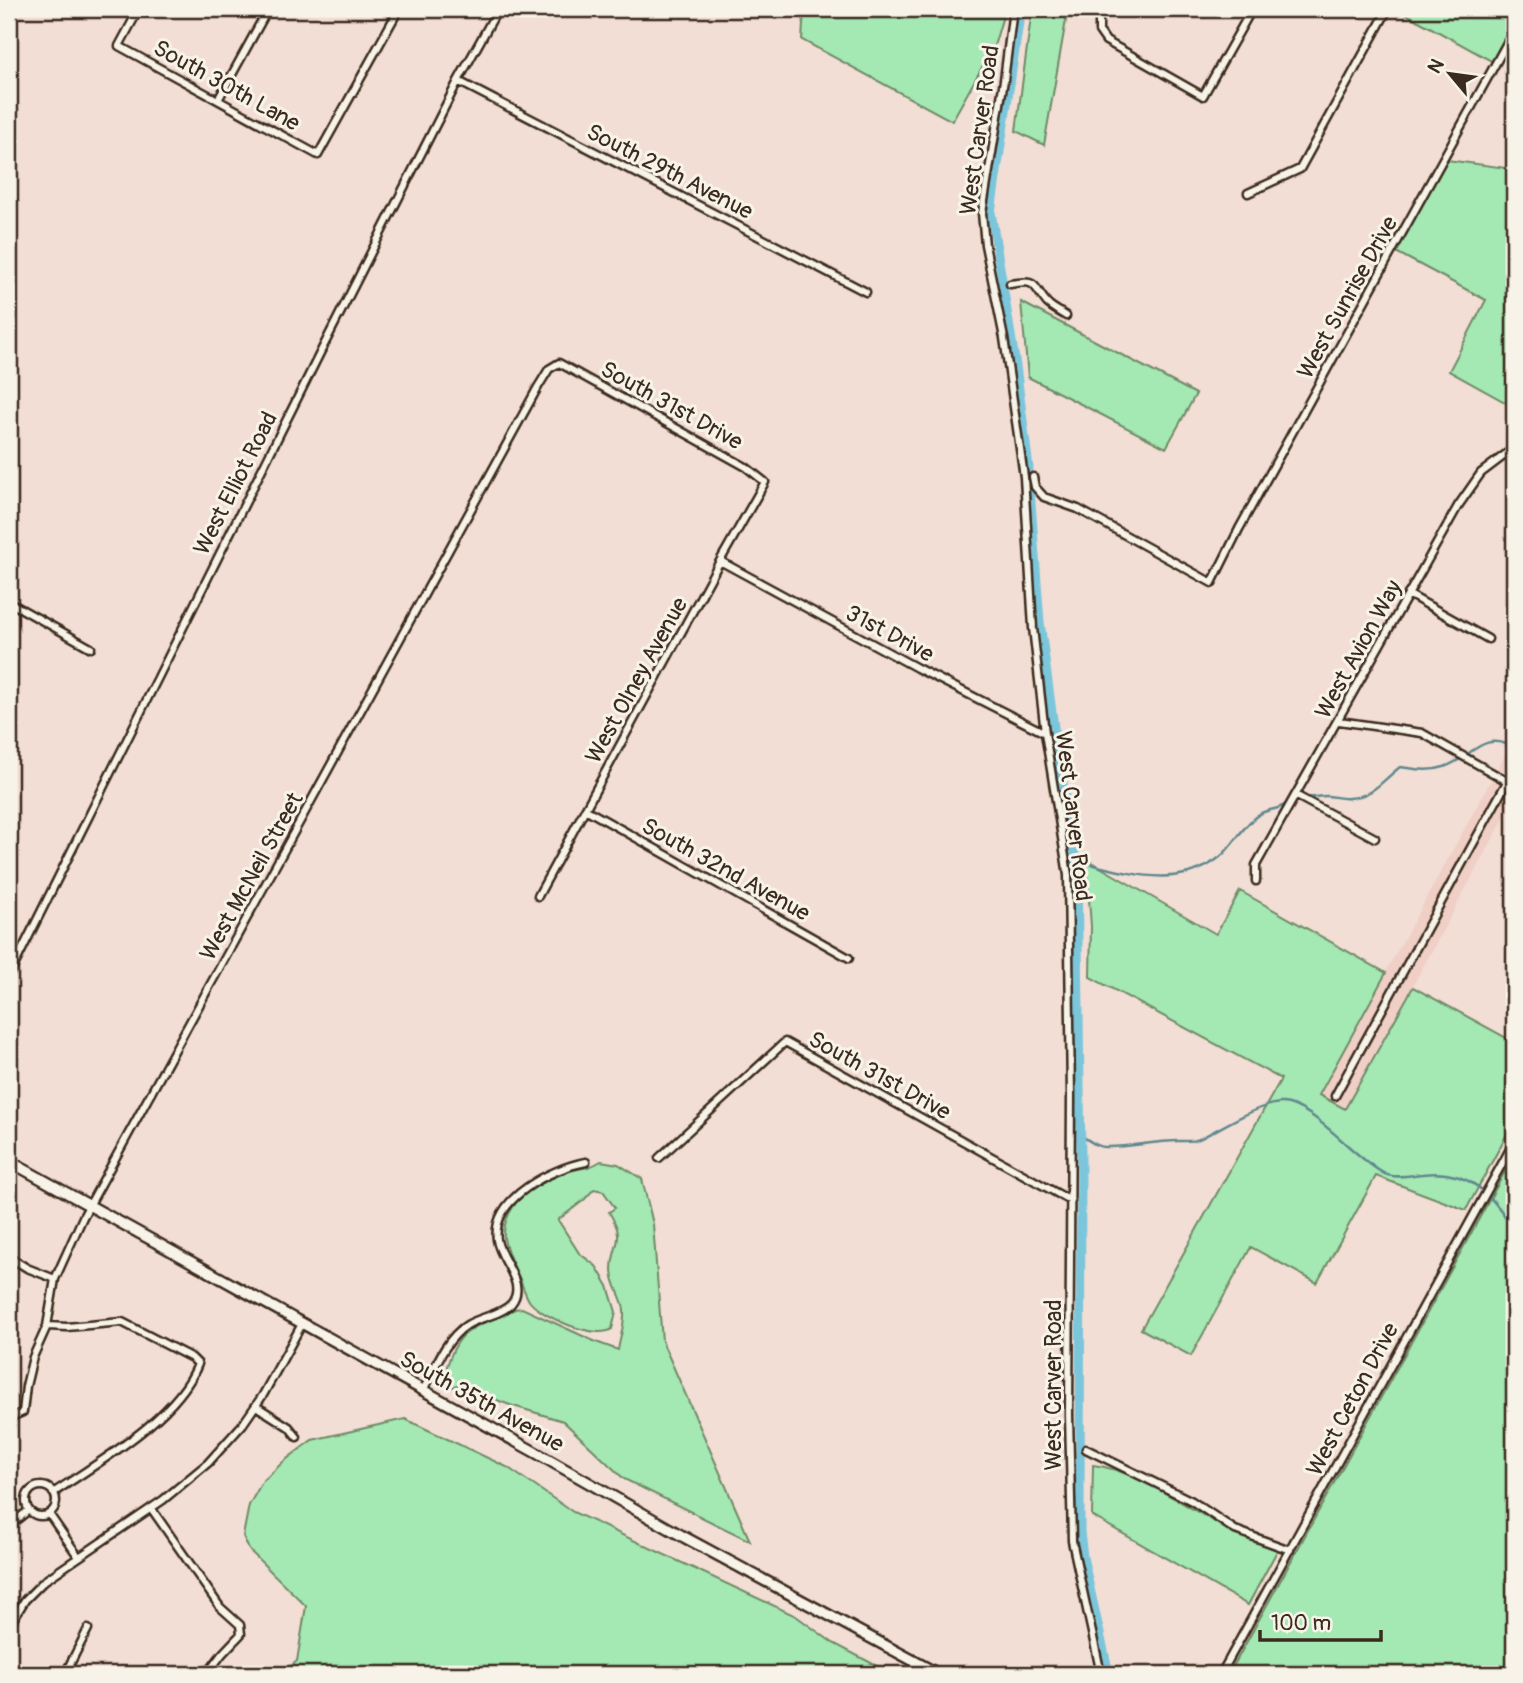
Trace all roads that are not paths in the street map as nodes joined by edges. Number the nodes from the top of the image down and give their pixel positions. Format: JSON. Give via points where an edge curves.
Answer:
{"nodes":[{"id":1,"x":139,"y":9,"type":"edge"},
{"id":2,"x":268,"y":9,"type":"edge"},
{"id":3,"x":399,"y":9,"type":"edge"},
{"id":4,"x":498,"y":9,"type":"edge"},
{"id":5,"x":1013,"y":9,"type":"edge"},
{"id":6,"x":1099,"y":9,"type":"edge"},
{"id":7,"x":1252,"y":9,"type":"edge"},
{"id":8,"x":1388,"y":9,"type":"edge"},
{"id":9,"x":1514,"y":30,"type":"edge"},
{"id":10,"x":458,"y":81,"type":"junction"},
{"id":11,"x":218,"y":100,"type":"junction"},
{"id":12,"x":1248,"y":192,"type":"dead end"},
{"id":13,"x":1010,"y":284,"type":"dead end"},
{"id":14,"x":866,"y":292,"type":"dead end"},
{"id":15,"x":1066,"y":316,"type":"dead end"},
{"id":16,"x":559,"y":363,"type":"joint"},
{"id":17,"x":1514,"y":447,"type":"edge"},
{"id":18,"x":1033,"y":477,"type":"dead end"},
{"id":19,"x":765,"y":482,"type":"joint"},
{"id":20,"x":720,"y":561,"type":"junction"},
{"id":21,"x":1408,"y":594,"type":"junction"},
{"id":22,"x":9,"y":602,"type":"edge"},
{"id":23,"x":1488,"y":639,"type":"dead end"},
{"id":24,"x":91,"y":648,"type":"dead end"},
{"id":25,"x":1339,"y":721,"type":"junction"},
{"id":26,"x":1045,"y":733,"type":"junction"},
{"id":27,"x":1514,"y":769,"type":"edge"},
{"id":28,"x":1511,"y":783,"type":"edge"},
{"id":29,"x":1297,"y":796,"type":"junction"},
{"id":30,"x":585,"y":809,"type":"junction"},
{"id":31,"x":1375,"y":838,"type":"dead end"},
{"id":32,"x":1256,"y":881,"type":"dead end"},
{"id":33,"x":538,"y":897,"type":"dead end"},
{"id":34,"x":849,"y":958,"type":"dead end"},
{"id":35,"x":9,"y":976,"type":"edge"},
{"id":36,"x":1335,"y":1096,"type":"dead end"},
{"id":37,"x":1514,"y":1142,"type":"edge"},
{"id":38,"x":659,"y":1158,"type":"dead end"},
{"id":39,"x":9,"y":1161,"type":"edge"},
{"id":40,"x":586,"y":1162,"type":"dead end"},
{"id":41,"x":1071,"y":1201,"type":"junction"},
{"id":42,"x":89,"y":1206,"type":"junction"},
{"id":43,"x":9,"y":1257,"type":"edge"},
{"id":44,"x":55,"y":1279,"type":"junction"},
{"id":45,"x":302,"y":1324,"type":"junction"},
{"id":46,"x":47,"y":1326,"type":"junction"},
{"id":47,"x":424,"y":1391,"type":"junction"},
{"id":48,"x":256,"y":1406,"type":"junction"},
{"id":49,"x":9,"y":1418,"type":"edge"},
{"id":50,"x":297,"y":1437,"type":"dead end"},
{"id":51,"x":1086,"y":1449,"type":"dead end"},
{"id":52,"x":53,"y":1493,"type":"junction"},
{"id":53,"x":151,"y":1508,"type":"junction"},
{"id":54,"x":29,"y":1510,"type":"junction"},
{"id":55,"x":49,"y":1514,"type":"junction"},
{"id":56,"x":9,"y":1525,"type":"edge"},
{"id":57,"x":1290,"y":1549,"type":"junction"},
{"id":58,"x":78,"y":1556,"type":"junction"},
{"id":59,"x":9,"y":1626,"type":"edge"},
{"id":60,"x":88,"y":1629,"type":"dead end"},
{"id":61,"x":65,"y":1674,"type":"edge"},
{"id":62,"x":207,"y":1674,"type":"edge"},
{"id":63,"x":938,"y":1674,"type":"edge"},
{"id":64,"x":1101,"y":1674,"type":"edge"},
{"id":65,"x":1221,"y":1674,"type":"edge"}],
"edges":[{"from":1,"to":11,"type":"street","name":"South 30th Lane","via":[[119,46]]},
{"from":2,"to":11,"type":"street"},
{"from":3,"to":11,"type":"street","name":"South 30th Lane","via":[[318,155]]},
{"from":4,"to":10,"type":"street","name":"West Elliot Road"},
{"from":5,"to":26,"type":"street","name":"West Carver Road","via":[[982,213],[1024,477],[1032,628]]},
{"from":6,"to":7,"type":"street","via":[[1099,31],[1106,41],[1203,96]]},
{"from":8,"to":12,"type":"street","via":[[1300,169]]},
{"from":9,"to":18,"type":"street","name":"West Sunrise Drive","via":[[1212,583],[1090,515],[1044,497]]},
{"from":10,"to":14,"type":"street","name":"South 29th Avenue"},
{"from":10,"to":35,"type":"street","name":"West Elliot Road"},
{"from":13,"to":15,"type":"street","via":[[1034,284],[1047,303]]},
{"from":16,"to":19,"type":"street","name":"South 31st Drive"},
{"from":16,"to":42,"type":"street","name":"West McNeil Street","via":[[549,369],[538,387]]},
{"from":17,"to":21,"type":"street","name":"West Avion Way","via":[[1481,473]]},
{"from":19,"to":20,"type":"street","name":"West Olney Avenue"},
{"from":20,"to":26,"type":"street","name":"31st Drive"},
{"from":20,"to":30,"type":"street","name":"West Olney Avenue"},
{"from":21,"to":23,"type":"street"},
{"from":21,"to":25,"type":"street","name":"West Avion Way"},
{"from":22,"to":24,"type":"street"},
{"from":25,"to":28,"type":"street","via":[[1422,733]]},
{"from":25,"to":29,"type":"street","name":"West Avion Way"},
{"from":26,"to":41,"type":"street","name":"West Carver Road","via":[[1068,874]]},
{"from":27,"to":28,"type":"street"},
{"from":28,"to":36,"type":"street"},
{"from":29,"to":31,"type":"street"},
{"from":29,"to":32,"type":"street","name":"West Avion Way","via":[[1256,865]]},
{"from":30,"to":33,"type":"street","name":"West Olney Avenue"},
{"from":30,"to":34,"type":"street","name":"South 32nd Avenue"},
{"from":37,"to":57,"type":"street","name":"West Ceton Drive"},
{"from":38,"to":41,"type":"street","name":"South 31st Drive","via":[[785,1042]]},
{"from":39,"to":42,"type":"street","name":"South 35th Avenue"},
{"from":40,"to":47,"type":"street","via":[[544,1175],[502,1213],[497,1241],[517,1283],[517,1293],[510,1305],[467,1325],[454,1337]]},
{"from":41,"to":64,"type":"street","name":"West Carver Road","via":[[1072,1541]]},
{"from":42,"to":44,"type":"street","name":"West McNeil Street"},
{"from":42,"to":45,"type":"street","name":"South 35th Avenue"},
{"from":43,"to":44,"type":"street"},
{"from":44,"to":46,"type":"street","name":"West McNeil Street"},
{"from":45,"to":47,"type":"street","name":"South 35th Avenue"},
{"from":45,"to":48,"type":"street"},
{"from":46,"to":49,"type":"street","name":"West McNeil Street","via":[[33,1357],[23,1412]]},
{"from":46,"to":52,"type":"street","via":[[122,1322],[198,1364],[165,1410],[132,1440]]},
{"from":47,"to":63,"type":"street","name":"South 35th Avenue"},
{"from":48,"to":50,"type":"street"},
{"from":48,"to":53,"type":"street","via":[[208,1463]]},
{"from":51,"to":57,"type":"street","via":[[1192,1501],[1235,1530]]},
{"from":52,"to":54,"type":"street","via":[[43,1487],[33,1489],[26,1501]]},
{"from":52,"to":55,"type":"street","via":[[55,1504]]},
{"from":53,"to":58,"type":"street"},
{"from":53,"to":62,"type":"street","via":[[220,1607],[240,1625],[241,1634]]},
{"from":54,"to":55,"type":"street","via":[[37,1516]]},
{"from":54,"to":56,"type":"street"},
{"from":55,"to":58,"type":"street"},
{"from":57,"to":65,"type":"street","name":"West Ceton Drive"},
{"from":58,"to":59,"type":"street","via":[[25,1600]]},
{"from":60,"to":61,"type":"street"}]}
